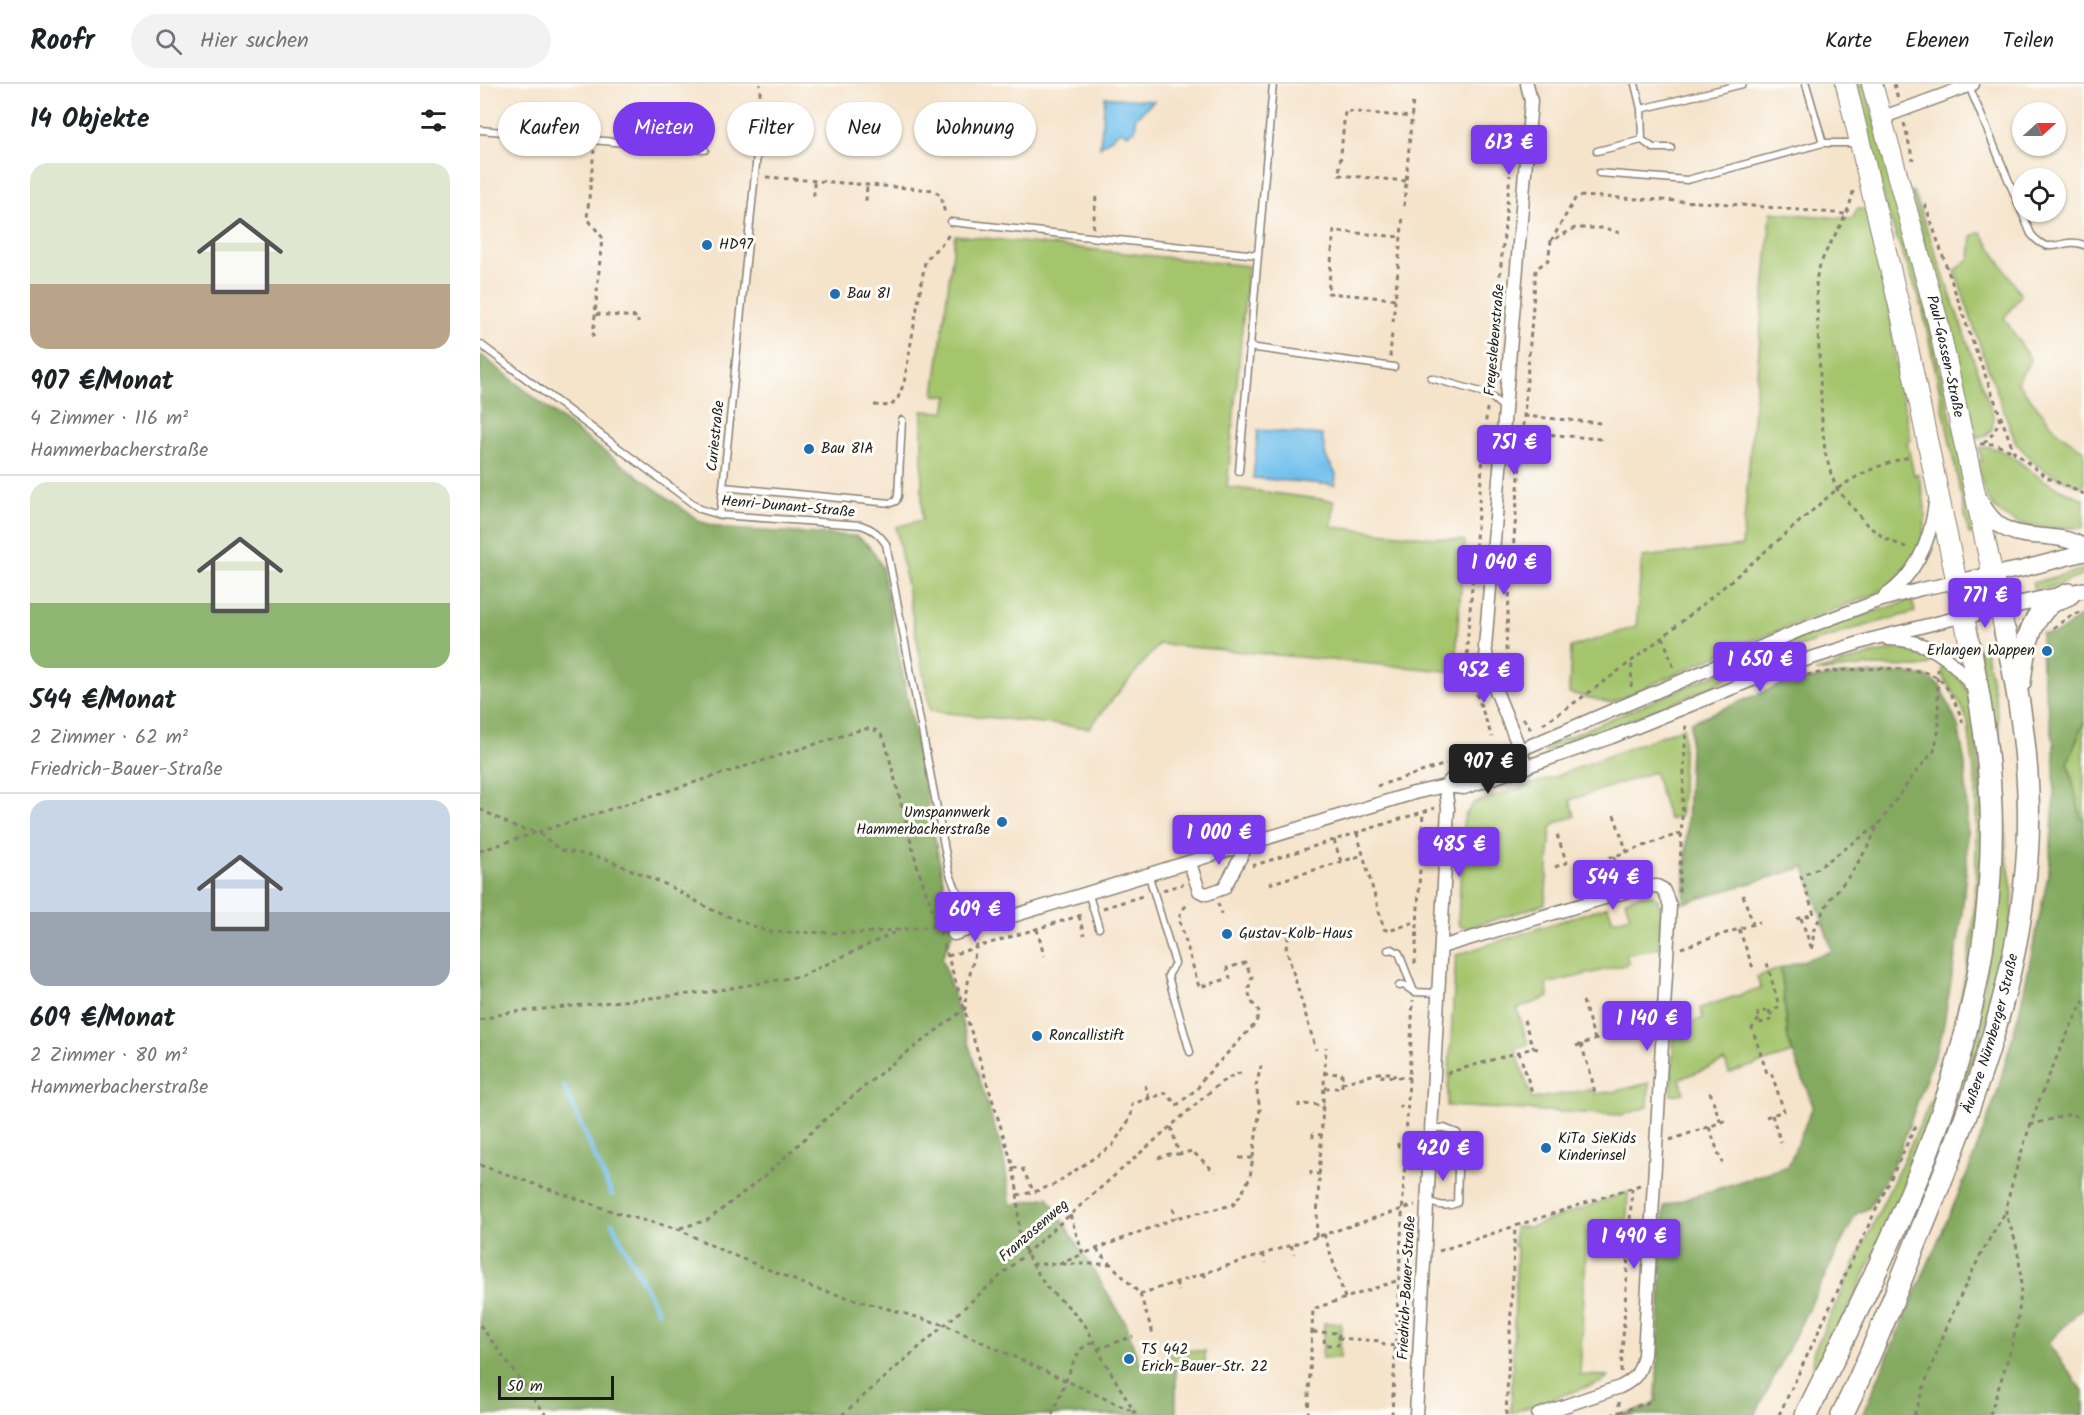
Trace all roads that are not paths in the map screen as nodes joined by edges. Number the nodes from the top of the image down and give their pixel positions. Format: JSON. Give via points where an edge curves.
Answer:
{"nodes":[{"id":1,"x":1274,"y":84,"type":"edge"},
{"id":2,"x":1527,"y":84,"type":"edge"},
{"id":3,"x":1635,"y":84,"type":"edge"},
{"id":4,"x":1743,"y":84,"type":"edge"},
{"id":5,"x":1806,"y":84,"type":"edge"},
{"id":6,"x":1846,"y":84,"type":"edge"},
{"id":7,"x":1872,"y":84,"type":"edge"},
{"id":8,"x":1971,"y":85,"type":"edge"},
{"id":9,"x":1710,"y":88,"type":"edge"},
{"id":10,"x":1641,"y":109,"type":"junction"},
{"id":11,"x":1881,"y":118,"type":"junction"},
{"id":12,"x":480,"y":130,"type":"edge"},
{"id":13,"x":1642,"y":140,"type":"junction"},
{"id":14,"x":613,"y":142,"type":"edge"},
{"id":15,"x":1823,"y":143,"type":"junction"},
{"id":16,"x":1861,"y":143,"type":"junction"},
{"id":17,"x":1671,"y":148,"type":"dead end"},
{"id":18,"x":1597,"y":151,"type":"dead end"},
{"id":19,"x":757,"y":156,"type":"edge"},
{"id":20,"x":1599,"y":172,"type":"dead end"},
{"id":21,"x":951,"y":222,"type":"road end"},
{"id":22,"x":2084,"y":245,"type":"edge"},
{"id":23,"x":1257,"y":255,"type":"junction"},
{"id":24,"x":480,"y":344,"type":"edge"},
{"id":25,"x":1249,"y":347,"type":"junction"},
{"id":26,"x":1392,"y":366,"type":"road end"},
{"id":27,"x":1431,"y":378,"type":"dead end"},
{"id":28,"x":1504,"y":408,"type":"junction"},
{"id":29,"x":902,"y":420,"type":"dead end"},
{"id":30,"x":1239,"y":471,"type":"dead end"},
{"id":31,"x":1936,"y":482,"type":"junction"},
{"id":32,"x":723,"y":487,"type":"junction"},
{"id":33,"x":1975,"y":489,"type":"junction"},
{"id":34,"x":720,"y":515,"type":"junction"},
{"id":35,"x":2084,"y":547,"type":"edge"},
{"id":36,"x":2084,"y":554,"type":"edge"},
{"id":37,"x":1993,"y":575,"type":"junction"},
{"id":38,"x":1957,"y":582,"type":"junction"},
{"id":39,"x":2077,"y":592,"type":"edge"},
{"id":40,"x":1875,"y":602,"type":"junction"},
{"id":41,"x":2000,"y":609,"type":"junction"},
{"id":42,"x":1964,"y":616,"type":"junction"},
{"id":43,"x":2005,"y":632,"type":"joint"},
{"id":44,"x":1872,"y":639,"type":"junction"},
{"id":45,"x":1970,"y":645,"type":"joint"},
{"id":46,"x":2018,"y":699,"type":"junction"},
{"id":47,"x":1981,"y":705,"type":"junction"},
{"id":48,"x":1517,"y":745,"type":"junction"},
{"id":49,"x":1527,"y":767,"type":"junction"},
{"id":50,"x":1445,"y":786,"type":"junction"},
{"id":51,"x":1249,"y":842,"type":"junction"},
{"id":52,"x":1190,"y":863,"type":"junction"},
{"id":53,"x":1148,"y":873,"type":"junction"},
{"id":54,"x":1088,"y":892,"type":"junction"},
{"id":55,"x":987,"y":923,"type":"junction"},
{"id":56,"x":1099,"y":928,"type":"dead end"},
{"id":57,"x":954,"y":934,"type":"dead end"},
{"id":58,"x":1441,"y":947,"type":"junction"},
{"id":59,"x":1388,"y":950,"type":"dead end"},
{"id":60,"x":1399,"y":986,"type":"dead end"},
{"id":61,"x":1414,"y":992,"type":"junction"},
{"id":62,"x":1438,"y":993,"type":"junction"},
{"id":63,"x":1190,"y":1052,"type":"dead end"},
{"id":64,"x":1431,"y":1128,"type":"junction"},
{"id":65,"x":1426,"y":1201,"type":"junction"},
{"id":66,"x":1416,"y":1415,"type":"edge"},
{"id":67,"x":1538,"y":1415,"type":"edge"},
{"id":68,"x":1806,"y":1415,"type":"edge"},
{"id":69,"x":1842,"y":1415,"type":"edge"}],
"edges":[{"from":1,"to":23,"type":"lane"},
{"from":2,"to":28,"type":"street","name":"Freyeslebenstraße","via":[[1531,101]]},
{"from":3,"to":10,"type":"lane"},
{"from":4,"to":9,"type":"lane"},
{"from":5,"to":15,"type":"lane"},
{"from":6,"to":16,"type":"main road"},
{"from":7,"to":11,"type":"main road","name":"Paul-Gossen-Straße"},
{"from":8,"to":11,"type":"street"},
{"from":8,"to":22,"type":"lane","via":[[2031,234],[2048,246]]},
{"from":9,"to":10,"type":"lane"},
{"from":10,"to":13,"type":"lane"},
{"from":11,"to":33,"type":"main road","name":"Paul-Gossen-Straße","via":[[1938,322]]},
{"from":12,"to":14,"type":"lane"},
{"from":13,"to":17,"type":"lane","via":[[1653,148]]},
{"from":13,"to":18,"type":"lane"},
{"from":15,"to":16,"type":"lane"},
{"from":15,"to":20,"type":"lane","via":[[1687,180]]},
{"from":16,"to":31,"type":"main road"},
{"from":19,"to":32,"type":"lane","name":"Curiestraße"},
{"from":21,"to":23,"type":"lane"},
{"from":23,"to":25,"type":"lane"},
{"from":24,"to":34,"type":"lane","name":"Henri-Dunant-Straße","via":[[682,497],[700,509]]},
{"from":25,"to":26,"type":"lane"},
{"from":25,"to":30,"type":"lane"},
{"from":27,"to":28,"type":"lane","via":[[1488,394]]},
{"from":28,"to":48,"type":"street","name":"Freyeslebenstraße","via":[[1485,647],[1490,676]]},
{"from":29,"to":32,"type":"lane","name":"Curiestraße","via":[[898,496],[891,503]]},
{"from":31,"to":38,"type":"main road"},
{"from":31,"to":40,"type":"street","via":[[1934,515],[1921,554],[1899,586]]},
{"from":32,"to":34,"type":"lane"},
{"from":33,"to":35,"type":"street","via":[[1997,523],[2010,531],[2064,538]]},
{"from":33,"to":37,"type":"main road","name":"Paul-Gossen-Straße"},
{"from":34,"to":55,"type":"lane","name":"Henri-Dunant-Straße","via":[[861,525],[871,528],[886,544],[949,871],[962,901]]},
{"from":36,"to":37,"type":"street"},
{"from":37,"to":38,"type":"street"},
{"from":37,"to":41,"type":"main road","name":"Paul-Gossen-Straße"},
{"from":38,"to":40,"type":"street"},
{"from":38,"to":42,"type":"main road"},
{"from":39,"to":41,"type":"street"},
{"from":39,"to":46,"type":"highway","via":[[2051,603],[2040,614],[2021,666]]},
{"from":40,"to":48,"type":"street"},
{"from":41,"to":42,"type":"street"},
{"from":41,"to":43,"type":"main road","name":"Paul-Gossen-Straße"},
{"from":42,"to":44,"type":"street"},
{"from":42,"to":45,"type":"main road"},
{"from":43,"to":46,"type":"highway","name":"Äußere Nürnberger Straße"},
{"from":44,"to":47,"type":"street","via":[[1917,642],[1942,654],[1961,670]]},
{"from":44,"to":49,"type":"street","via":[[1789,665]]},
{"from":45,"to":47,"type":"highway","name":"Äußere Nürnberger Straße"},
{"from":46,"to":69,"type":"highway","name":"Äußere Nürnberger Straße","via":[[2027,768],[2028,845],[2009,980],[1992,1042],[1948,1165]]},
{"from":47,"to":68,"type":"highway","name":"Äußere Nürnberger Straße","via":[[1989,783],[1990,866],[1974,998],[1943,1110],[1914,1185]]},
{"from":48,"to":49,"type":"street","name":"Freyeslebenstraße"},
{"from":48,"to":50,"type":"street","via":[[1458,772]]},
{"from":49,"to":50,"type":"street","via":[[1464,788]]},
{"from":50,"to":51,"type":"street"},
{"from":50,"to":58,"type":"street","name":"Friedrich-Bauer-Straße"},
{"from":51,"to":52,"type":"street"},
{"from":51,"to":52,"type":"street","via":[[1224,888],[1207,894],[1199,891]]},
{"from":52,"to":53,"type":"street"},
{"from":53,"to":54,"type":"street"},
{"from":53,"to":63,"type":"lane","via":[[1175,963],[1168,976]]},
{"from":54,"to":55,"type":"street"},
{"from":54,"to":56,"type":"lane"},
{"from":55,"to":57,"type":"street"},
{"from":58,"to":62,"type":"street","name":"Friedrich-Bauer-Straße"},
{"from":58,"to":67,"type":"street","via":[[1649,885],[1664,889],[1670,905],[1640,1371],[1620,1388]]},
{"from":59,"to":61,"type":"lane","via":[[1400,953]]},
{"from":60,"to":61,"type":"lane"},
{"from":61,"to":62,"type":"lane"},
{"from":62,"to":64,"type":"street","name":"Friedrich-Bauer-Straße"},
{"from":64,"to":65,"type":"street","name":"Friedrich-Bauer-Straße"},
{"from":64,"to":65,"type":"lane","via":[[1451,1130],[1459,1137],[1457,1203],[1440,1206]]},
{"from":65,"to":66,"type":"street","name":"Friedrich-Bauer-Straße"}]}
